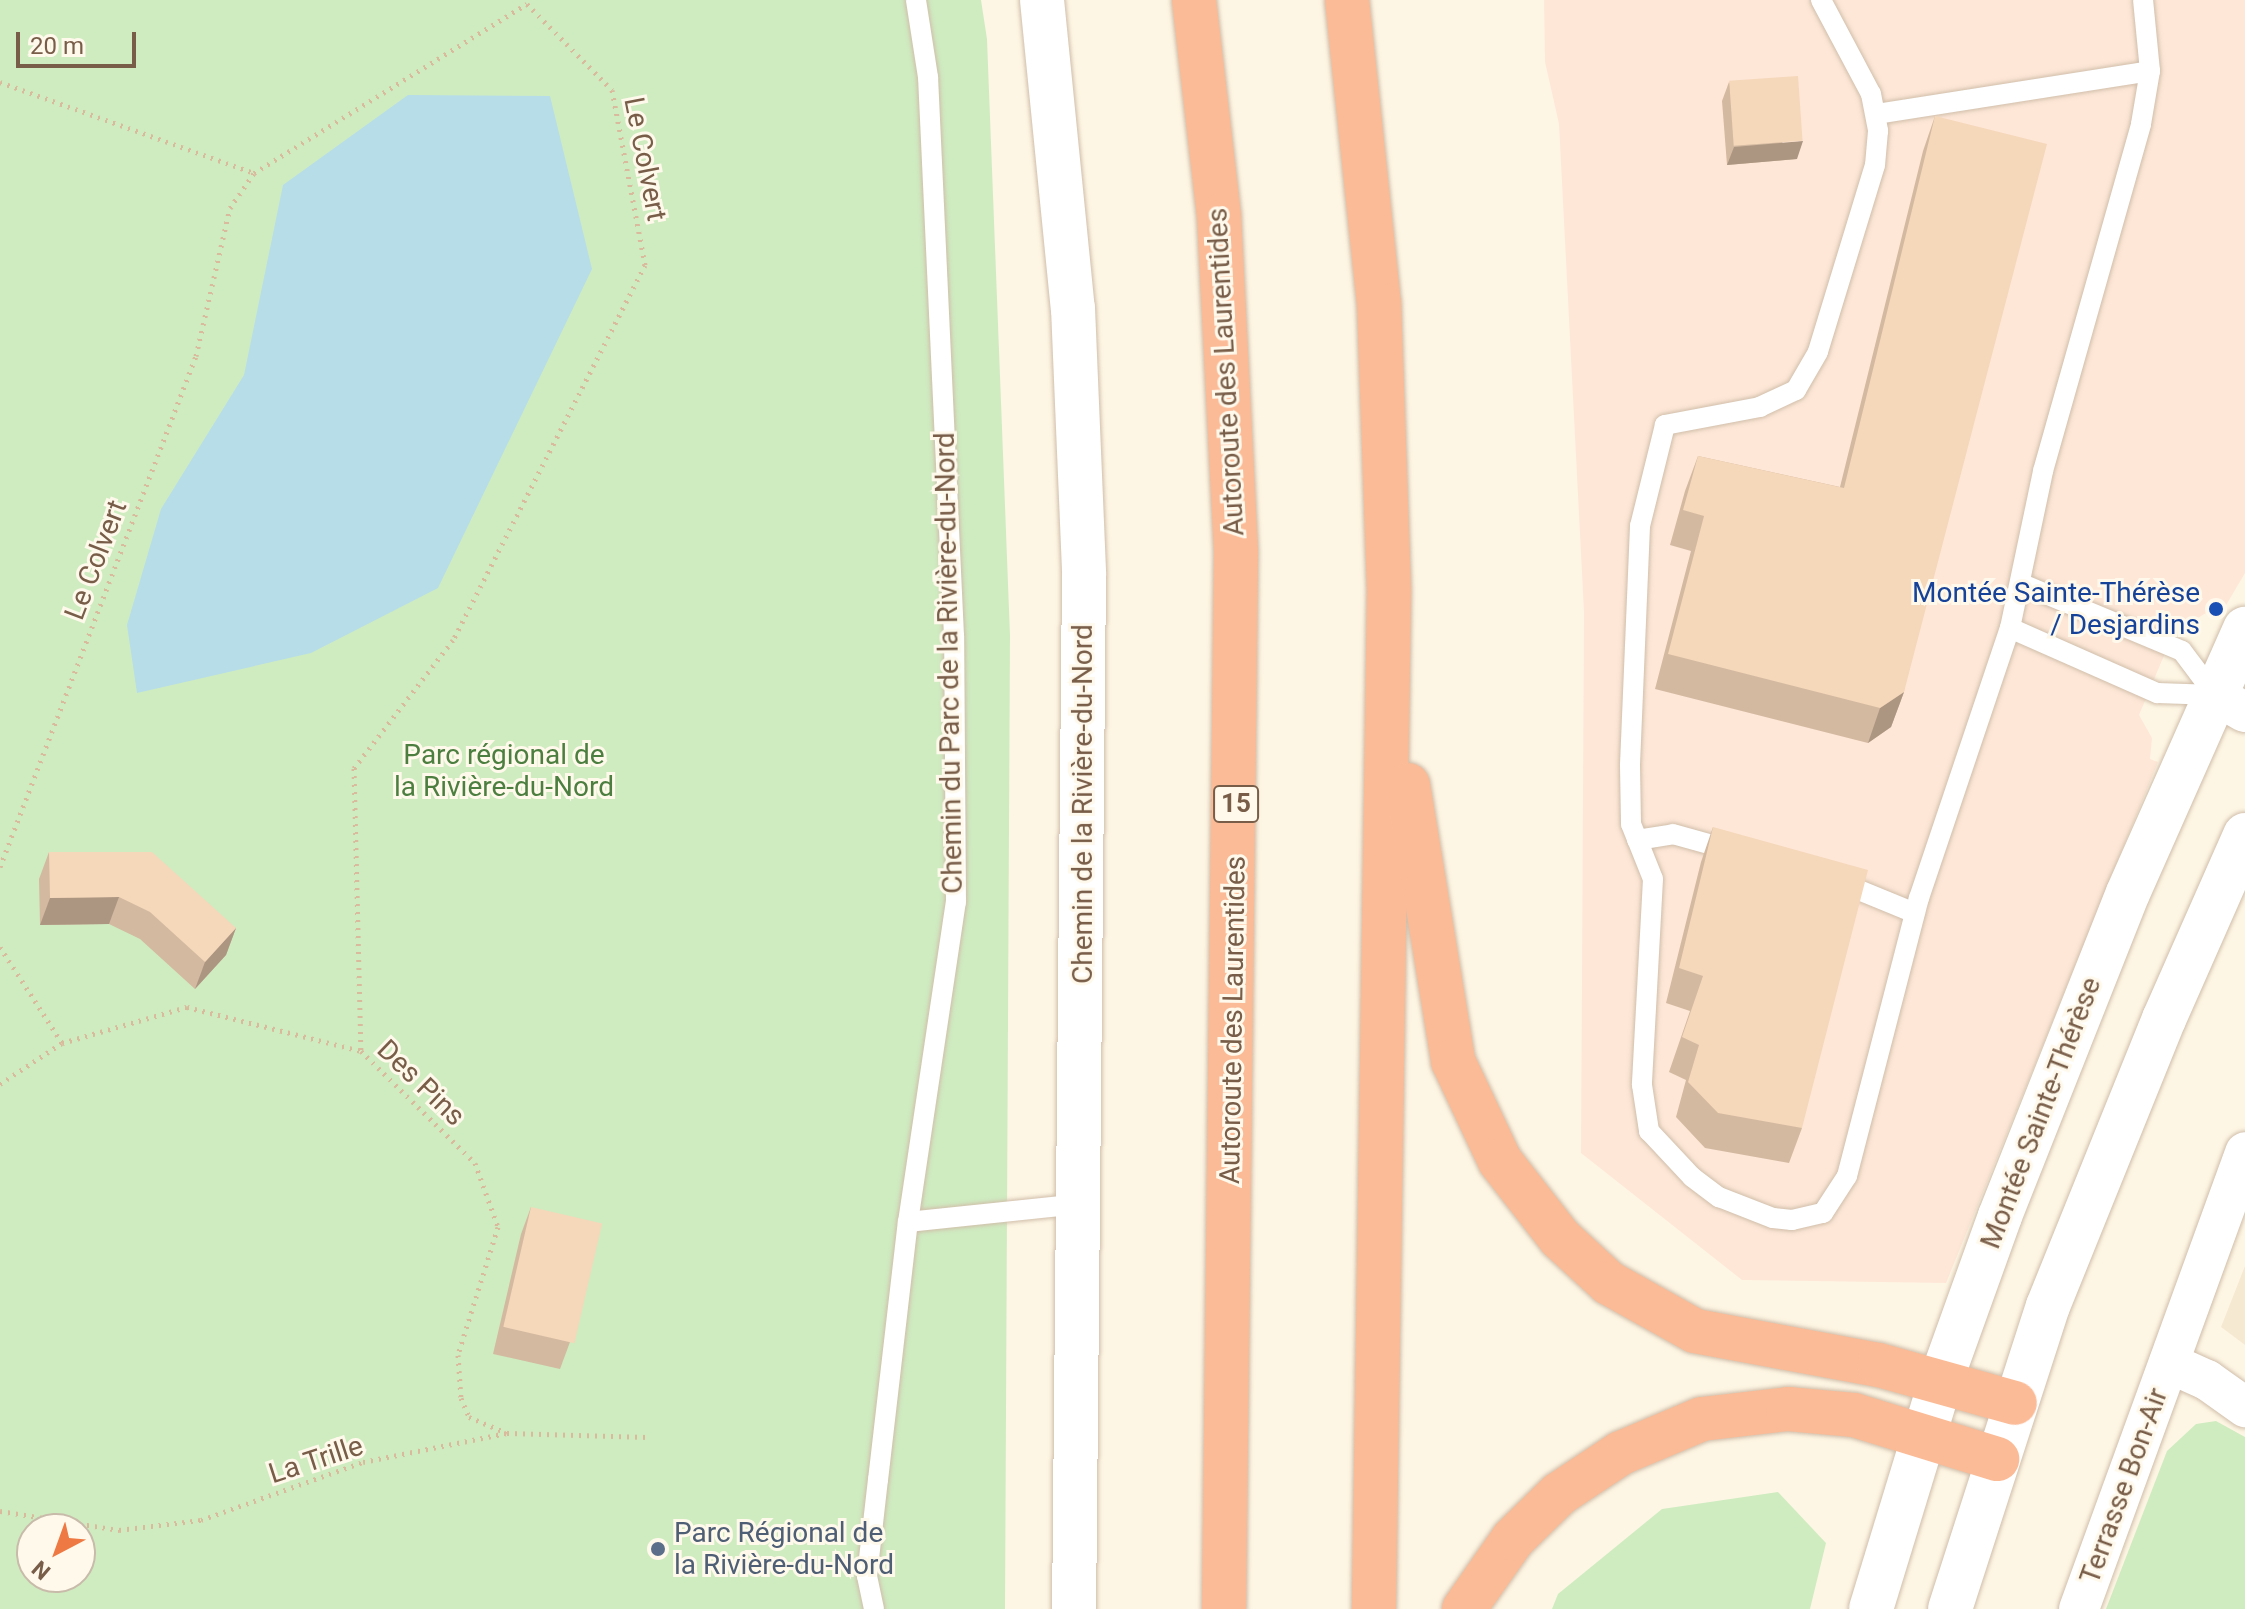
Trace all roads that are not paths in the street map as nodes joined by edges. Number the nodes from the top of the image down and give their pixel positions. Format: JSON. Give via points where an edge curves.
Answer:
{"nodes":[{"id":1,"x":916,"y":0,"type":"edge"},
{"id":2,"x":1042,"y":0,"type":"edge"},
{"id":3,"x":1194,"y":0,"type":"edge"},
{"id":4,"x":1347,"y":0,"type":"edge"},
{"id":5,"x":1821,"y":0,"type":"edge"},
{"id":6,"x":2143,"y":0,"type":"edge"},
{"id":7,"x":2150,"y":71,"type":"junction"},
{"id":8,"x":1876,"y":114,"type":"junction"},
{"id":9,"x":2022,"y":584,"type":"junction"},
{"id":10,"x":2010,"y":628,"type":"junction"},
{"id":11,"x":2245,"y":629,"type":"edge"},
{"id":12,"x":1390,"y":678,"type":"junction"},
{"id":13,"x":2230,"y":704,"type":"edge"},
{"id":14,"x":2245,"y":835,"type":"edge"},
{"id":15,"x":1637,"y":840,"type":"junction"},
{"id":16,"x":1748,"y":855,"type":"edge"},
{"id":17,"x":1823,"y":877,"type":"edge"},
{"id":18,"x":1915,"y":913,"type":"junction"},
{"id":19,"x":2245,"y":1152,"type":"edge"},
{"id":20,"x":1078,"y":1204,"type":"junction"},
{"id":21,"x":908,"y":1222,"type":"junction"},
{"id":22,"x":2169,"y":1363,"type":"junction"},
{"id":23,"x":1941,"y":1380,"type":"junction"},
{"id":24,"x":2015,"y":1403,"type":"junction"},
{"id":25,"x":2245,"y":1407,"type":"edge"},
{"id":26,"x":1923,"y":1436,"type":"junction"},
{"id":27,"x":1997,"y":1459,"type":"junction"},
{"id":28,"x":874,"y":1609,"type":"edge"},
{"id":29,"x":1074,"y":1609,"type":"edge"},
{"id":30,"x":1224,"y":1609,"type":"edge"},
{"id":31,"x":1374,"y":1609,"type":"edge"},
{"id":32,"x":1464,"y":1609,"type":"edge"},
{"id":33,"x":1871,"y":1609,"type":"edge"},
{"id":34,"x":1950,"y":1609,"type":"edge"},
{"id":35,"x":2079,"y":1609,"type":"edge"}],
"edges":[{"from":1,"to":21,"type":"lane","name":"Chemin du Parc de la Rivière-du-Nord","via":[[928,77],[953,620],[956,902]]},
{"from":2,"to":20,"type":"street","name":"Chemin de la Rivière-du-Nord","via":[[1081,426],[1085,737]]},
{"from":3,"to":30,"type":"highway","name":"Autoroute des Laurentides","number":"15","via":[[1219,216],[1236,540]]},
{"from":4,"to":12,"type":"highway","via":[[1379,303]]},
{"from":5,"to":8,"type":"lane","via":[[1859,68]]},
{"from":6,"to":7,"type":"lane"},
{"from":7,"to":8,"type":"lane"},
{"from":7,"to":9,"type":"lane","via":[[2141,124],[2043,471]]},
{"from":8,"to":15,"type":"lane","via":[[1875,165],[1818,352],[1796,390],[1760,407],[1665,425],[1640,526],[1637,562],[1630,766],[1631,824]]},
{"from":9,"to":10,"type":"lane"},
{"from":9,"to":13,"type":"lane","via":[[2182,651]]},
{"from":10,"to":13,"type":"lane","via":[[2157,693]]},
{"from":10,"to":18,"type":"lane"},
{"from":11,"to":13,"type":"street","name":"Montée Sainte-Thérèse"},
{"from":12,"to":23,"type":"highway","via":[[1453,1061],[1482,1129],[1537,1214],[1609,1283],[1695,1331]]},
{"from":12,"to":31,"type":"highway"},
{"from":13,"to":23,"type":"street","name":"Montée Sainte-Thérèse","via":[[2080,1010]]},
{"from":14,"to":24,"type":"street","via":[[2164,1019]]},
{"from":15,"to":16,"type":"lane","via":[[1673,834]]},
{"from":15,"to":18,"type":"lane","via":[[1653,879],[1642,1085],[1649,1131],[1710,1191],[1773,1218],[1823,1213],[1841,1193]]},
{"from":17,"to":18,"type":"lane","via":[[1868,890]]},
{"from":19,"to":22,"type":"street","name":"Terrasse Bon-Air"},
{"from":20,"to":21,"type":"lane"},
{"from":20,"to":29,"type":"street","name":"Chemin de la Rivière-du-Nord"},
{"from":21,"to":28,"type":"lane","name":"Chemin du Parc de la Rivière-du-Nord","via":[[867,1576]]},
{"from":22,"to":25,"type":"street","name":"Terrasse Bon-Air","via":[[2207,1380]]},
{"from":22,"to":35,"type":"street","name":"Terrasse Bon-Air"},
{"from":23,"to":24,"type":"highway"},
{"from":23,"to":26,"type":"street","name":"Montée Sainte-Thérèse"},
{"from":24,"to":27,"type":"street"},
{"from":26,"to":27,"type":"highway"},
{"from":26,"to":32,"type":"highway","via":[[1854,1415],[1799,1410],[1752,1410],[1702,1419],[1621,1453],[1559,1494],[1513,1539]]},
{"from":26,"to":33,"type":"street","name":"Montée Sainte-Thérèse"},
{"from":27,"to":34,"type":"street"}]}
